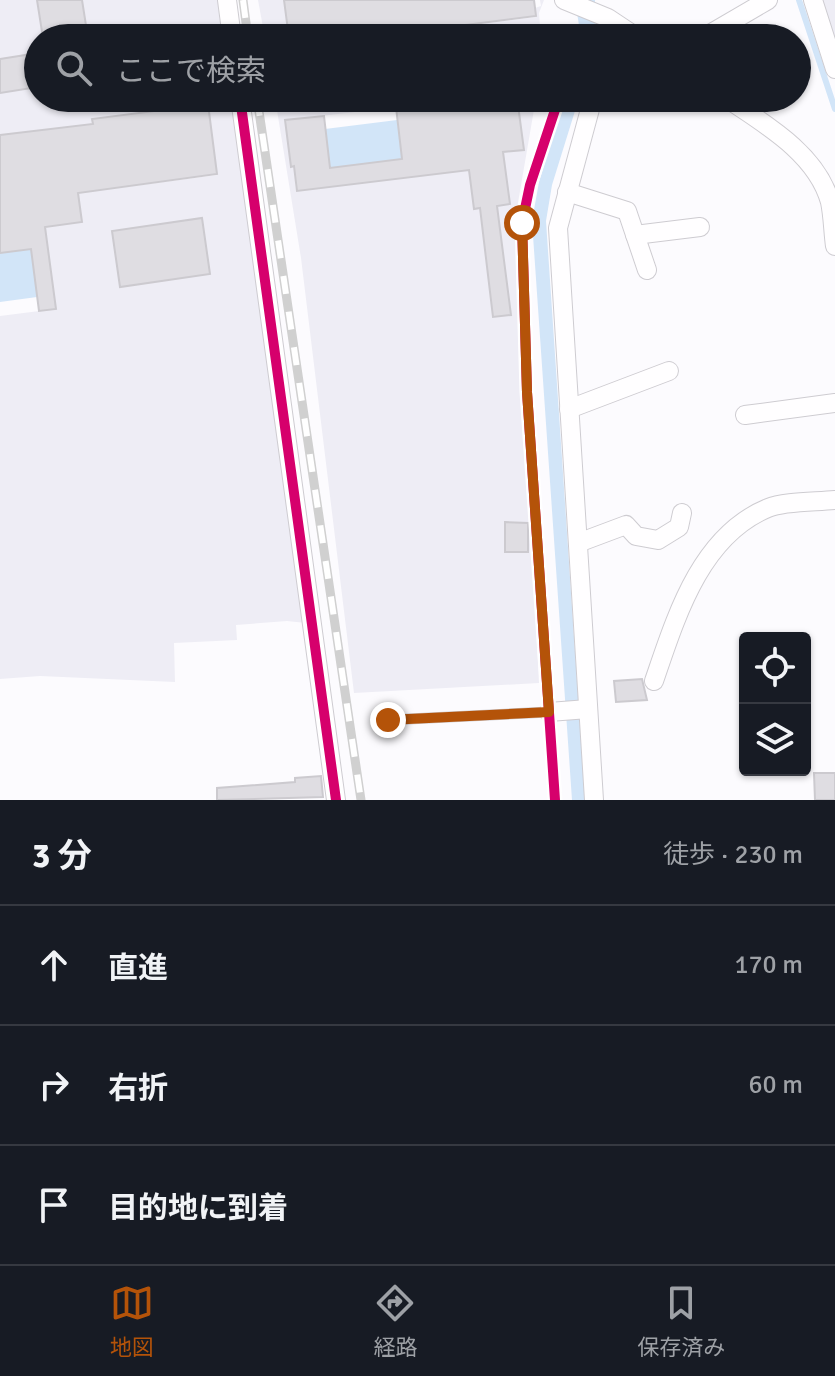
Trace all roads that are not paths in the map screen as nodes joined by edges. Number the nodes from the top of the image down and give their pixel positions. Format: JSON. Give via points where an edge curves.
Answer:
{"nodes":[{"id":1,"x":227,"y":0,"type":"edge"},
{"id":2,"x":768,"y":0,"type":"edge"},
{"id":3,"x":813,"y":0,"type":"edge"},
{"id":4,"x":568,"y":2,"type":"edge"},
{"id":5,"x":230,"y":24,"type":"edge"},
{"id":6,"x":606,"y":24,"type":"edge"},
{"id":7,"x":727,"y":24,"type":"edge"},
{"id":8,"x":835,"y":69,"type":"edge"},
{"id":9,"x":242,"y":112,"type":"edge"},
{"id":10,"x":589,"y":112,"type":"edge"},
{"id":11,"x":745,"y":112,"type":"edge"},
{"id":12,"x":567,"y":192,"type":"junction"},
{"id":13,"x":700,"y":227,"type":"dead end"},
{"id":14,"x":635,"y":235,"type":"junction"},
{"id":15,"x":835,"y":246,"type":"edge"},
{"id":16,"x":647,"y":270,"type":"dead end"},
{"id":17,"x":669,"y":371,"type":"dead end"},
{"id":18,"x":835,"y":403,"type":"edge"},
{"id":19,"x":569,"y":409,"type":"junction"},
{"id":20,"x":745,"y":415,"type":"dead end"},
{"id":21,"x":835,"y":500,"type":"edge"},
{"id":22,"x":682,"y":513,"type":"dead end"},
{"id":23,"x":578,"y":543,"type":"junction"},
{"id":24,"x":654,"y":681,"type":"dead end"},
{"id":25,"x":585,"y":709,"type":"junction"},
{"id":26,"x":552,"y":711,"type":"joint"},
{"id":27,"x":388,"y":720,"type":"dead end"},
{"id":28,"x":336,"y":800,"type":"edge"},
{"id":29,"x":594,"y":800,"type":"edge"}],
"edges":[{"from":1,"to":5,"type":"street"},
{"from":2,"to":7,"type":"street"},
{"from":3,"to":8,"type":"street"},
{"from":4,"to":6,"type":"street"},
{"from":9,"to":28,"type":"street"},
{"from":10,"to":12,"type":"street"},
{"from":11,"to":15,"type":"street","via":[[812,166],[829,201]]},
{"from":12,"to":14,"type":"street","via":[[627,211]]},
{"from":12,"to":19,"type":"street","via":[[558,228]]},
{"from":13,"to":14,"type":"street"},
{"from":14,"to":16,"type":"street"},
{"from":17,"to":19,"type":"street"},
{"from":18,"to":20,"type":"street"},
{"from":19,"to":23,"type":"street"},
{"from":21,"to":24,"type":"street","via":[[770,507],[729,530],[708,557],[675,622]]},
{"from":22,"to":23,"type":"street","via":[[679,527],[658,540],[636,536],[626,525]]},
{"from":23,"to":25,"type":"street"},
{"from":25,"to":26,"type":"street"},
{"from":25,"to":29,"type":"street"},
{"from":26,"to":27,"type":"lane"}]}
